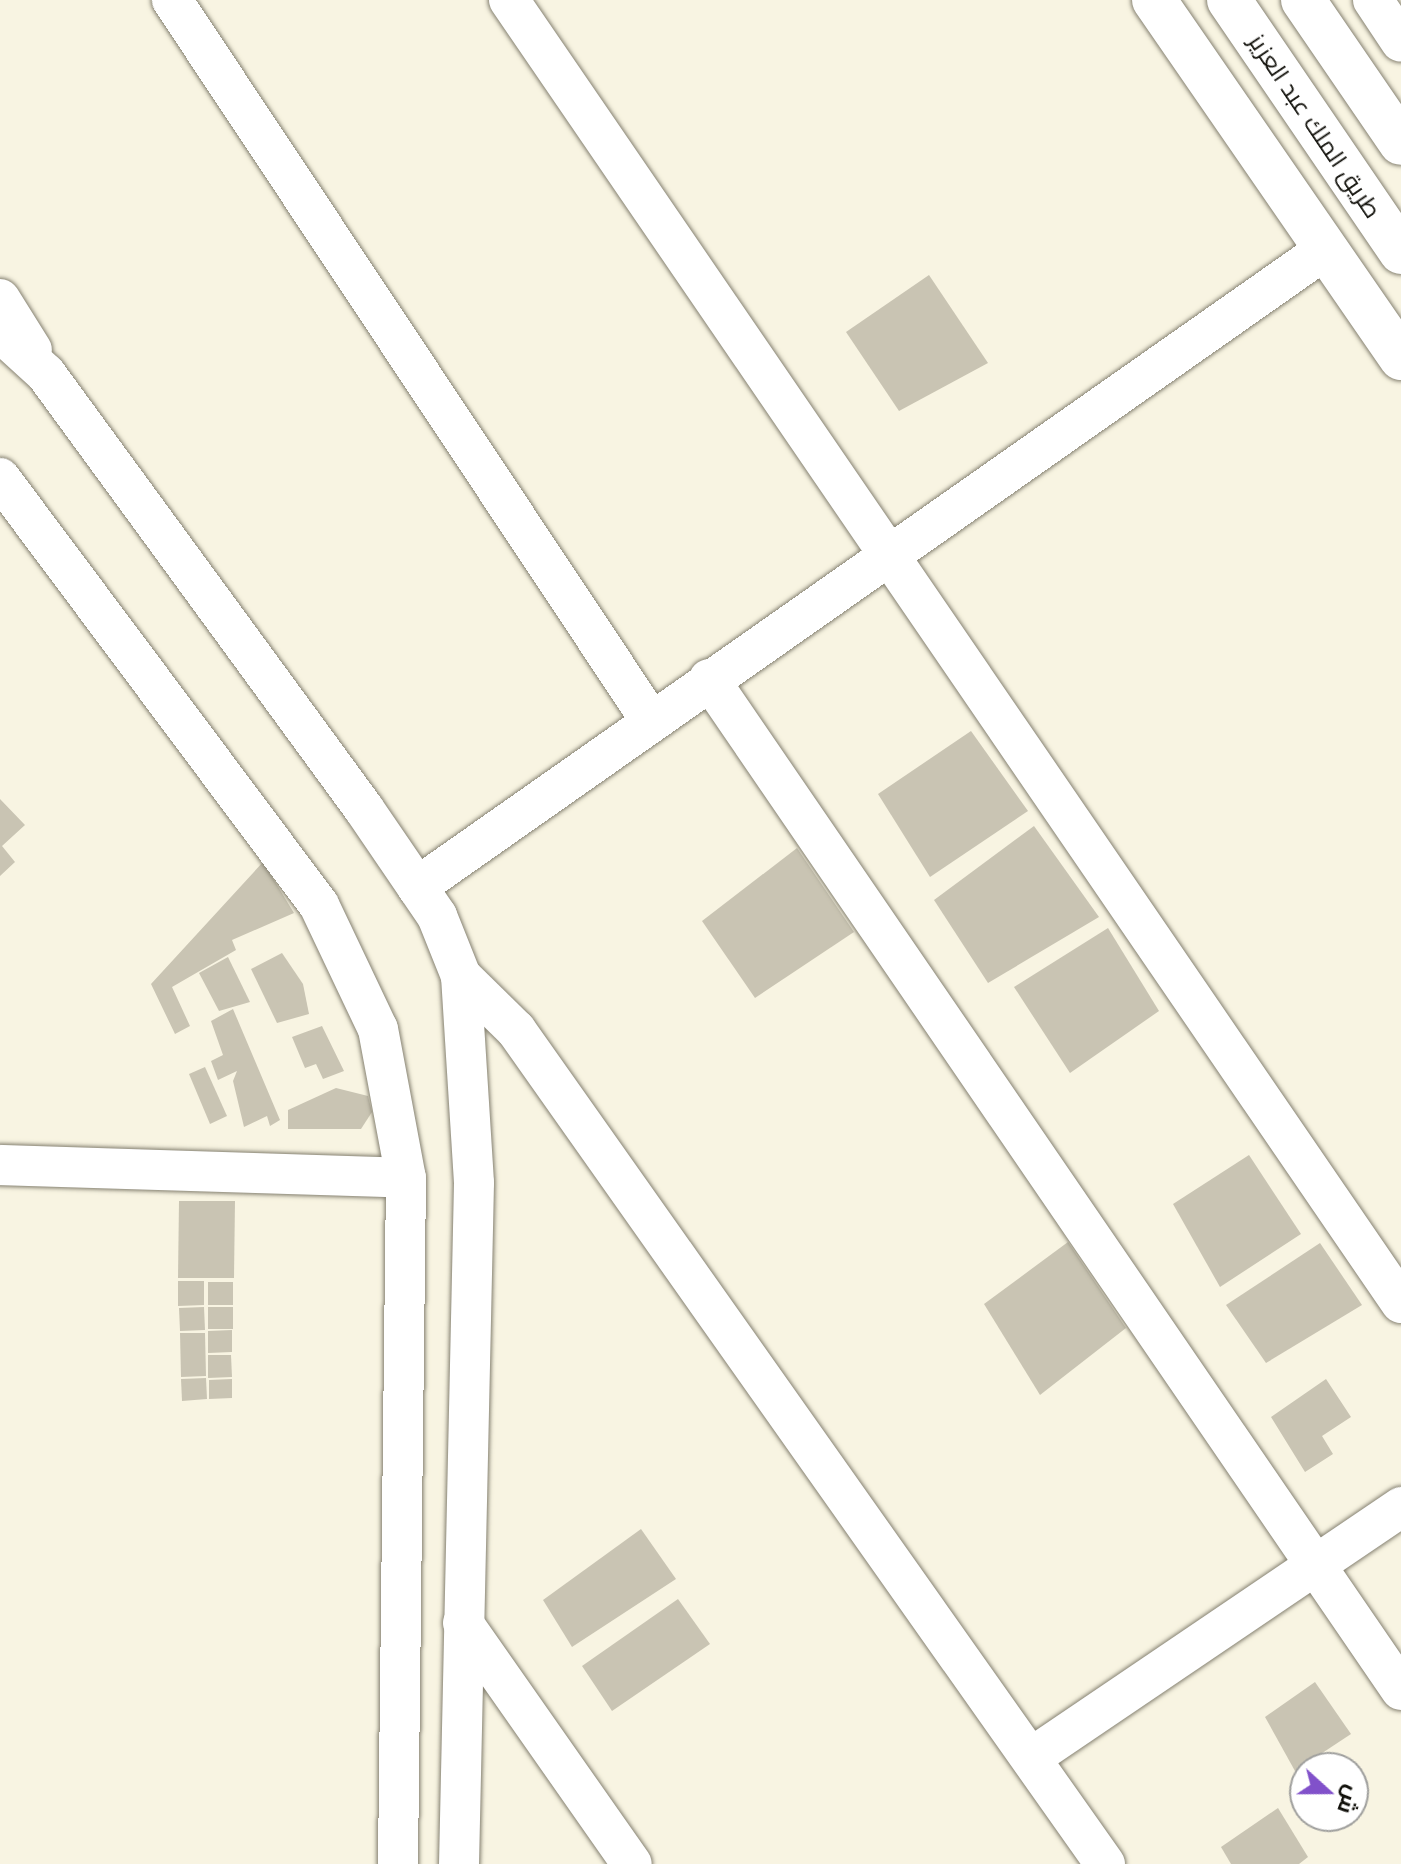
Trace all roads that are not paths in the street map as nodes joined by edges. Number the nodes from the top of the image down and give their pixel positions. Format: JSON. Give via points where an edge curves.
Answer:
{"nodes":[{"id":1,"x":172,"y":0,"type":"edge"},
{"id":2,"x":509,"y":0,"type":"edge"},
{"id":3,"x":1154,"y":0,"type":"edge"},
{"id":4,"x":1229,"y":0,"type":"edge"},
{"id":5,"x":1303,"y":0,"type":"edge"},
{"id":6,"x":1373,"y":0,"type":"edge"},
{"id":7,"x":1401,"y":42,"type":"edge"},
{"id":8,"x":1401,"y":143,"type":"edge"},
{"id":9,"x":1326,"y":249,"type":"junction"},
{"id":10,"x":1401,"y":252,"type":"edge"},
{"id":11,"x":0,"y":299,"type":"edge"},
{"id":12,"x":0,"y":332,"type":"edge"},
{"id":13,"x":1401,"y":358,"type":"edge"},
{"id":14,"x":46,"y":374,"type":"junction"},
{"id":15,"x":0,"y":478,"type":"edge"},
{"id":16,"x":888,"y":553,"type":"junction"},
{"id":17,"x":709,"y":679,"type":"junction"},
{"id":18,"x":651,"y":721,"type":"junction"},
{"id":19,"x":417,"y":887,"type":"junction"},
{"id":20,"x":461,"y":976,"type":"junction"},
{"id":21,"x":0,"y":1165,"type":"edge"},
{"id":22,"x":406,"y":1178,"type":"junction"},
{"id":23,"x":1401,"y":1303,"type":"edge"},
{"id":24,"x":1401,"y":1507,"type":"edge"},
{"id":25,"x":1315,"y":1565,"type":"junction"},
{"id":26,"x":463,"y":1623,"type":"junction"},
{"id":27,"x":1401,"y":1690,"type":"edge"},
{"id":28,"x":1032,"y":1757,"type":"junction"},
{"id":29,"x":398,"y":1864,"type":"edge"},
{"id":30,"x":459,"y":1864,"type":"edge"},
{"id":31,"x":632,"y":1864,"type":"edge"},
{"id":32,"x":1105,"y":1864,"type":"edge"}],
"edges":[{"from":1,"to":18,"type":"street"},
{"from":2,"to":16,"type":"street"},
{"from":3,"to":9,"type":"main road"},
{"from":4,"to":10,"type":"main road","name":"طريق الملك عبد العزيز"},
{"from":5,"to":8,"type":"main road"},
{"from":6,"to":7,"type":"street"},
{"from":9,"to":13,"type":"main road"},
{"from":9,"to":16,"type":"street"},
{"from":11,"to":14,"type":"street"},
{"from":12,"to":14,"type":"street"},
{"from":14,"to":19,"type":"street"},
{"from":15,"to":22,"type":"street","via":[[319,905],[378,1029]]},
{"from":16,"to":17,"type":"street"},
{"from":16,"to":23,"type":"street"},
{"from":17,"to":18,"type":"street"},
{"from":17,"to":25,"type":"street"},
{"from":18,"to":19,"type":"street"},
{"from":19,"to":20,"type":"street"},
{"from":20,"to":26,"type":"street","via":[[474,1183]]},
{"from":20,"to":28,"type":"street","via":[[516,1030]]},
{"from":21,"to":22,"type":"street"},
{"from":22,"to":29,"type":"street"},
{"from":24,"to":25,"type":"street"},
{"from":25,"to":27,"type":"street"},
{"from":25,"to":28,"type":"street"},
{"from":26,"to":30,"type":"street"},
{"from":26,"to":31,"type":"street"},
{"from":28,"to":32,"type":"street"}]}
